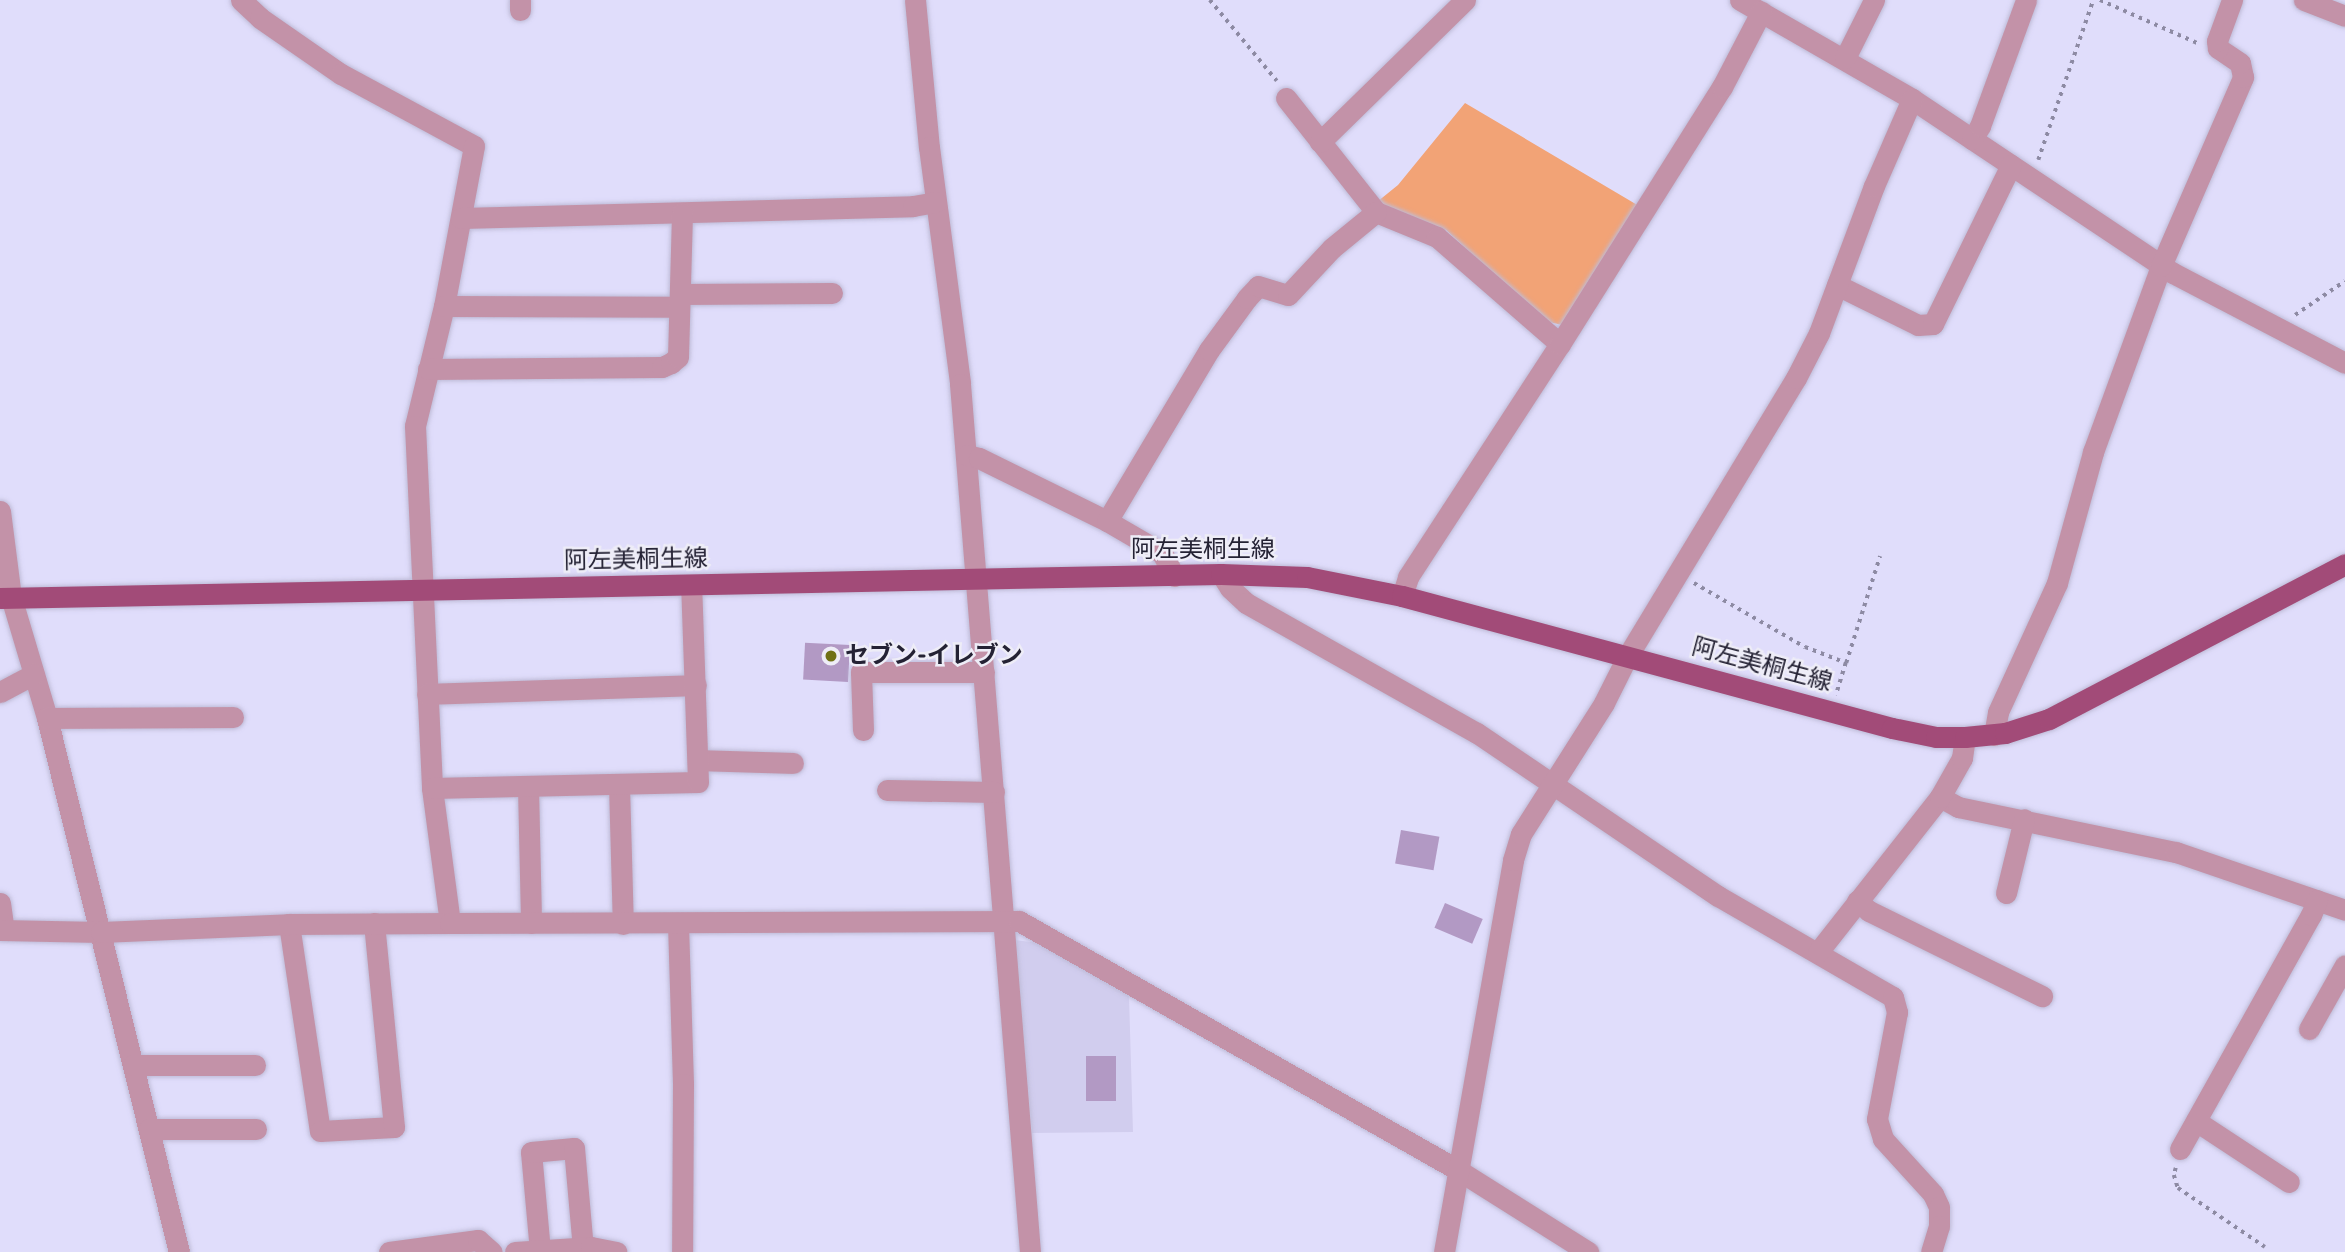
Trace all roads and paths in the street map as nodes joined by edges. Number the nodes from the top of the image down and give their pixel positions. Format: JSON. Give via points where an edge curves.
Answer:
{"nodes":[{"id":1,"x":915,"y":0,"type":"edge"},
{"id":2,"x":1210,"y":0,"type":"edge"},
{"id":3,"x":1465,"y":0,"type":"edge"},
{"id":4,"x":1874,"y":0,"type":"edge"},
{"id":5,"x":2026,"y":0,"type":"edge"},
{"id":6,"x":2093,"y":0,"type":"edge"},
{"id":7,"x":2100,"y":0,"type":"edge"},
{"id":8,"x":2232,"y":0,"type":"edge"},
{"id":9,"x":2304,"y":0,"type":"edge"},
{"id":10,"x":249,"y":2,"type":"edge"},
{"id":11,"x":1754,"y":5,"type":"edge"},
{"id":12,"x":2345,"y":16,"type":"edge"},
{"id":13,"x":2218,"y":48,"type":"junction"},
{"id":14,"x":1845,"y":58,"type":"junction"},
{"id":15,"x":1286,"y":98,"type":"joint"},
{"id":16,"x":1912,"y":99,"type":"junction"},
{"id":17,"x":1972,"y":139,"type":"junction"},
{"id":18,"x":1320,"y":142,"type":"junction"},
{"id":19,"x":2039,"y":158,"type":"dead end"},
{"id":20,"x":2011,"y":165,"type":"junction"},
{"id":21,"x":936,"y":202,"type":"junction"},
{"id":22,"x":1376,"y":212,"type":"junction"},
{"id":23,"x":682,"y":213,"type":"junction"},
{"id":24,"x":461,"y":218,"type":"junction"},
{"id":25,"x":2161,"y":266,"type":"junction"},
{"id":26,"x":2345,"y":281,"type":"edge"},
{"id":27,"x":1837,"y":285,"type":"junction"},
{"id":28,"x":832,"y":293,"type":"dead end"},
{"id":29,"x":679,"y":300,"type":"junction"},
{"id":30,"x":444,"y":306,"type":"junction"},
{"id":31,"x":2279,"y":328,"type":"junction"},
{"id":32,"x":1560,"y":344,"type":"junction"},
{"id":33,"x":2345,"y":363,"type":"edge"},
{"id":34,"x":428,"y":369,"type":"junction"},
{"id":35,"x":967,"y":456,"type":"junction"},
{"id":36,"x":0,"y":511,"type":"edge"},
{"id":37,"x":1107,"y":522,"type":"junction"},
{"id":38,"x":1880,"y":556,"type":"dead end"},
{"id":39,"x":2345,"y":564,"type":"edge"},
{"id":40,"x":1221,"y":574,"type":"junction"},
{"id":41,"x":1680,"y":575,"type":"junction"},
{"id":42,"x":1174,"y":576,"type":"junction"},
{"id":43,"x":978,"y":579,"type":"junction"},
{"id":44,"x":691,"y":584,"type":"junction"},
{"id":45,"x":422,"y":591,"type":"junction"},
{"id":46,"x":1402,"y":596,"type":"junction"},
{"id":47,"x":6,"y":597,"type":"edge"},
{"id":48,"x":1628,"y":657,"type":"junction"},
{"id":49,"x":1846,"y":663,"type":"junction"},
{"id":50,"x":984,"y":672,"type":"junction"},
{"id":51,"x":34,"y":674,"type":"junction"},
{"id":52,"x":696,"y":685,"type":"junction"},
{"id":53,"x":0,"y":692,"type":"edge"},
{"id":54,"x":427,"y":694,"type":"junction"},
{"id":55,"x":1830,"y":710,"type":"junction"},
{"id":56,"x":233,"y":717,"type":"dead end"},
{"id":57,"x":47,"y":718,"type":"junction"},
{"id":58,"x":863,"y":730,"type":"dead end"},
{"id":59,"x":1994,"y":735,"type":"junction"},
{"id":60,"x":1965,"y":737,"type":"junction"},
{"id":61,"x":698,"y":760,"type":"junction"},
{"id":62,"x":793,"y":763,"type":"dead end"},
{"id":63,"x":619,"y":785,"type":"junction"},
{"id":64,"x":1553,"y":785,"type":"junction"},
{"id":65,"x":528,"y":787,"type":"junction"},
{"id":66,"x":432,"y":788,"type":"junction"},
{"id":67,"x":887,"y":790,"type":"dead end"},
{"id":68,"x":994,"y":792,"type":"junction"},
{"id":69,"x":1940,"y":797,"type":"junction"},
{"id":70,"x":2024,"y":819,"type":"junction"},
{"id":71,"x":2006,"y":893,"type":"dead end"},
{"id":72,"x":2317,"y":900,"type":"junction"},
{"id":73,"x":1857,"y":901,"type":"junction"},
{"id":74,"x":0,"y":903,"type":"edge"},
{"id":75,"x":2345,"y":910,"type":"edge"},
{"id":76,"x":1003,"y":920,"type":"junction"},
{"id":77,"x":374,"y":923,"type":"junction"},
{"id":78,"x":450,"y":923,"type":"junction"},
{"id":79,"x":531,"y":923,"type":"junction"},
{"id":80,"x":289,"y":924,"type":"junction"},
{"id":81,"x":623,"y":924,"type":"junction"},
{"id":82,"x":678,"y":924,"type":"junction"},
{"id":83,"x":2,"y":930,"type":"edge"},
{"id":84,"x":101,"y":932,"type":"junction"},
{"id":85,"x":1818,"y":953,"type":"junction"},
{"id":86,"x":2345,"y":965,"type":"edge"},
{"id":87,"x":2042,"y":996,"type":"dead end"},
{"id":88,"x":2309,"y":1029,"type":"dead end"},
{"id":89,"x":134,"y":1065,"type":"junction"},
{"id":90,"x":255,"y":1065,"type":"dead end"},
{"id":91,"x":2196,"y":1121,"type":"junction"},
{"id":92,"x":149,"y":1129,"type":"junction"},
{"id":93,"x":256,"y":1129,"type":"dead end"},
{"id":94,"x":2180,"y":1149,"type":"joint"},
{"id":95,"x":1458,"y":1170,"type":"junction"},
{"id":96,"x":2289,"y":1182,"type":"dead end"},
{"id":97,"x":2265,"y":1247,"type":"dead end"},
{"id":98,"x":583,"y":1248,"type":"junction"},
{"id":99,"x":554,"y":1251,"type":"edge"},
{"id":100,"x":179,"y":1252,"type":"edge"},
{"id":101,"x":389,"y":1252,"type":"edge"},
{"id":102,"x":492,"y":1252,"type":"edge"},
{"id":103,"x":515,"y":1252,"type":"edge"},
{"id":104,"x":617,"y":1252,"type":"edge"},
{"id":105,"x":682,"y":1252,"type":"edge"},
{"id":106,"x":1030,"y":1252,"type":"edge"},
{"id":107,"x":1444,"y":1252,"type":"edge"},
{"id":108,"x":1588,"y":1252,"type":"edge"},
{"id":109,"x":1931,"y":1252,"type":"edge"}],
"edges":[{"from":1,"to":21,"type":"street"},
{"from":2,"to":15,"type":"path"},
{"from":3,"to":18,"type":"street"},
{"from":4,"to":14,"type":"street"},
{"from":5,"to":17,"type":"street"},
{"from":6,"to":19,"type":"path"},
{"from":7,"to":13,"type":"path"},
{"from":8,"to":13,"type":"street"},
{"from":9,"to":12,"type":"street"},
{"from":10,"to":24,"type":"street","via":[[260,19],[341,74],[474,146]]},
{"from":11,"to":14,"type":"street"},
{"from":11,"to":32,"type":"street","via":[[1722,87]]},
{"from":13,"to":25,"type":"street","via":[[2240,63],[2243,77]]},
{"from":14,"to":16,"type":"street"},
{"from":15,"to":18,"type":"street"},
{"from":16,"to":17,"type":"street"},
{"from":16,"to":27,"type":"street"},
{"from":17,"to":20,"type":"street"},
{"from":18,"to":22,"type":"street"},
{"from":20,"to":25,"type":"street"},
{"from":20,"to":27,"type":"street","via":[[1933,324],[1917,325]]},
{"from":21,"to":23,"type":"street"},
{"from":21,"to":35,"type":"street"},
{"from":22,"to":32,"type":"street","via":[[1437,237]]},
{"from":22,"to":37,"type":"street","via":[[1332,248],[1288,295],[1258,286],[1247,298],[1209,350]]},
{"from":23,"to":24,"type":"street"},
{"from":23,"to":29,"type":"street"},
{"from":24,"to":30,"type":"street"},
{"from":25,"to":31,"type":"street"},
{"from":25,"to":59,"type":"street","via":[[2093,453],[2057,583],[1998,712]]},
{"from":26,"to":31,"type":"path"},
{"from":27,"to":41,"type":"street","via":[[1796,378]]},
{"from":28,"to":29,"type":"street"},
{"from":29,"to":30,"type":"street"},
{"from":29,"to":34,"type":"street","via":[[678,357],[662,367]]},
{"from":30,"to":34,"type":"street"},
{"from":31,"to":33,"type":"street"},
{"from":32,"to":46,"type":"street","via":[[1408,577]]},
{"from":34,"to":45,"type":"street","via":[[415,426]]},
{"from":35,"to":37,"type":"street"},
{"from":35,"to":43,"type":"street"},
{"from":36,"to":47,"type":"street"},
{"from":37,"to":42,"type":"street","via":[[1162,553]]},
{"from":38,"to":49,"type":"path"},
{"from":39,"to":59,"type":"main road","name":"阿左美桐生線","via":[[2064,712]]},
{"from":40,"to":42,"type":"main road","name":"阿左美桐生線"},
{"from":40,"to":46,"type":"main road","name":"阿左美桐生線","via":[[1307,577]]},
{"from":40,"to":64,"type":"street","via":[[1246,603],[1477,733]]},
{"from":41,"to":48,"type":"street"},
{"from":41,"to":49,"type":"path","via":[[1805,647]]},
{"from":42,"to":43,"type":"main road","name":"阿左美桐生線"},
{"from":43,"to":44,"type":"main road","name":"阿左美桐生線"},
{"from":43,"to":50,"type":"street"},
{"from":44,"to":45,"type":"main road","name":"阿左美桐生線"},
{"from":44,"to":52,"type":"street"},
{"from":45,"to":47,"type":"main road","name":"阿左美桐生線"},
{"from":45,"to":54,"type":"street"},
{"from":46,"to":48,"type":"main road","name":"阿左美桐生線"},
{"from":47,"to":51,"type":"street"},
{"from":48,"to":55,"type":"main road","name":"阿左美桐生線"},
{"from":48,"to":64,"type":"street"},
{"from":49,"to":55,"type":"path"},
{"from":50,"to":58,"type":"street","via":[[860,672]]},
{"from":50,"to":68,"type":"street"},
{"from":51,"to":53,"type":"street"},
{"from":51,"to":57,"type":"street"},
{"from":52,"to":54,"type":"street"},
{"from":52,"to":61,"type":"street"},
{"from":54,"to":66,"type":"street"},
{"from":55,"to":60,"type":"main road","name":"阿左美桐生線","via":[[1922,734]]},
{"from":56,"to":57,"type":"street"},
{"from":57,"to":84,"type":"street"},
{"from":59,"to":60,"type":"main road","name":"阿左美桐生線"},
{"from":60,"to":69,"type":"street","via":[[1962,758]]},
{"from":61,"to":62,"type":"street"},
{"from":61,"to":63,"type":"street","via":[[698,782]]},
{"from":63,"to":65,"type":"street"},
{"from":63,"to":81,"type":"street"},
{"from":64,"to":85,"type":"street","via":[[1718,896]]},
{"from":64,"to":95,"type":"street","via":[[1521,834],[1513,860]]},
{"from":65,"to":66,"type":"street"},
{"from":65,"to":79,"type":"street"},
{"from":66,"to":78,"type":"street"},
{"from":67,"to":68,"type":"street"},
{"from":68,"to":76,"type":"street"},
{"from":69,"to":70,"type":"street","via":[[1958,807]]},
{"from":69,"to":73,"type":"street"},
{"from":70,"to":71,"type":"street"},
{"from":70,"to":72,"type":"street","via":[[2176,852]]},
{"from":72,"to":75,"type":"street"},
{"from":72,"to":91,"type":"street"},
{"from":73,"to":85,"type":"street"},
{"from":73,"to":87,"type":"street"},
{"from":74,"to":83,"type":"street"},
{"from":76,"to":82,"type":"street"},
{"from":76,"to":95,"type":"street","via":[[1019,921],[1043,933]]},
{"from":76,"to":106,"type":"street"},
{"from":77,"to":78,"type":"street"},
{"from":77,"to":80,"type":"street"},
{"from":77,"to":80,"type":"street","via":[[394,1127],[320,1131]]},
{"from":78,"to":79,"type":"street"},
{"from":79,"to":81,"type":"street"},
{"from":80,"to":84,"type":"street"},
{"from":81,"to":82,"type":"street"},
{"from":82,"to":105,"type":"street"},
{"from":83,"to":84,"type":"street"},
{"from":84,"to":89,"type":"street"},
{"from":85,"to":109,"type":"street","via":[[1886,992],[1896,1003],[1877,1119],[1883,1139],[1933,1194],[1939,1207],[1940,1226]]},
{"from":86,"to":88,"type":"street"},
{"from":89,"to":90,"type":"street"},
{"from":89,"to":92,"type":"street"},
{"from":91,"to":94,"type":"street"},
{"from":91,"to":96,"type":"street"},
{"from":92,"to":93,"type":"street"},
{"from":92,"to":100,"type":"street"},
{"from":94,"to":97,"type":"path","via":[[2174,1175],[2178,1188]]},
{"from":95,"to":107,"type":"street"},
{"from":95,"to":108,"type":"street"},
{"from":98,"to":99,"type":"street"},
{"from":98,"to":99,"type":"street","via":[[574,1148],[531,1152]]},
{"from":98,"to":104,"type":"street"},
{"from":99,"to":103,"type":"street"},
{"from":101,"to":102,"type":"street","via":[[478,1240]]}]}
